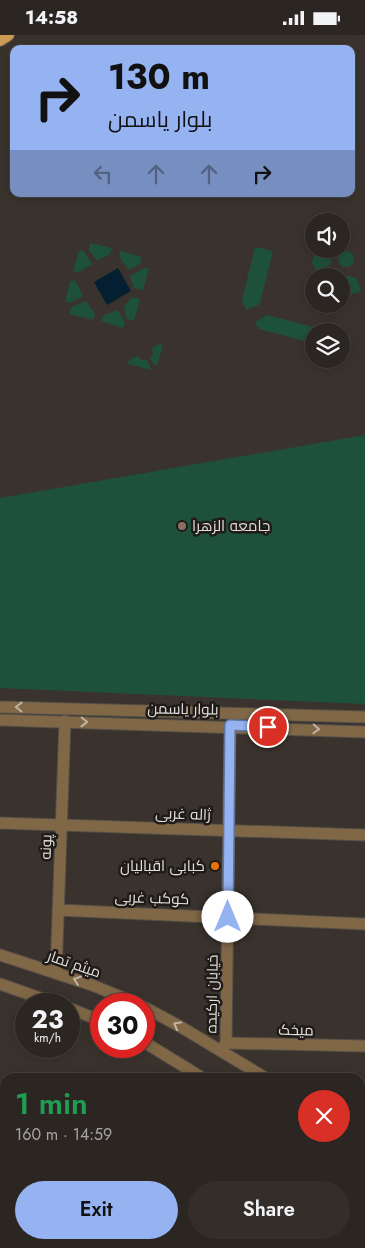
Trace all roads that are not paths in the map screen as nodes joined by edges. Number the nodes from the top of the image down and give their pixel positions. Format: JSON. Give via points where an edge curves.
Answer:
{"nodes":[{"id":1,"x":8,"y":35,"type":"edge"},
{"id":2,"x":0,"y":40,"type":"edge"},
{"id":3,"x":0,"y":707,"type":"edge"},
{"id":4,"x":365,"y":717,"type":"edge"},
{"id":5,"x":0,"y":719,"type":"edge"},
{"id":6,"x":65,"y":721,"type":"junction"},
{"id":7,"x":230,"y":725,"type":"junction"},
{"id":8,"x":365,"y":731,"type":"edge"},
{"id":9,"x":0,"y":823,"type":"edge"},
{"id":10,"x":62,"y":825,"type":"junction"},
{"id":11,"x":229,"y":830,"type":"junction"},
{"id":12,"x":365,"y":835,"type":"edge"},
{"id":13,"x":58,"y":910,"type":"junction"},
{"id":14,"x":228,"y":917,"type":"junction"},
{"id":15,"x":365,"y":924,"type":"edge"},
{"id":16,"x":0,"y":955,"type":"edge"},
{"id":17,"x":56,"y":973,"type":"junction"},
{"id":18,"x":0,"y":984,"type":"edge"},
{"id":19,"x":26,"y":993,"type":"edge"},
{"id":20,"x":109,"y":993,"type":"edge"},
{"id":21,"x":155,"y":1013,"type":"edge"},
{"id":22,"x":223,"y":1047,"type":"junction"},
{"id":23,"x":365,"y":1047,"type":"edge"},
{"id":24,"x":155,"y":1049,"type":"edge"},
{"id":25,"x":194,"y":1073,"type":"edge"},
{"id":26,"x":259,"y":1073,"type":"edge"}],
"edges":[{"from":1,"to":2,"type":"main road"},
{"from":4,"to":3,"type":"street","name":"بلوار یاسمن","one_way":true},
{"from":5,"to":6,"type":"street","name":"بلوار یاسمن"},
{"from":6,"to":7,"type":"street","name":"بلوار یاسمن","one_way":true},
{"from":6,"to":10,"type":"street","name":"پونه"},
{"from":7,"to":8,"type":"street","name":"بلوار یاسمن","one_way":true},
{"from":7,"to":11,"type":"street","name":"خیابان ارکیده"},
{"from":9,"to":10,"type":"street","name":"ژاله غربی"},
{"from":10,"to":11,"type":"street","name":"ژاله غربی"},
{"from":10,"to":13,"type":"street","name":"پونه"},
{"from":11,"to":12,"type":"street","name":"ژاله غربی"},
{"from":11,"to":14,"type":"street","name":"خیابان ارکیده"},
{"from":13,"to":14,"type":"street","name":"کوکب غربی"},
{"from":13,"to":17,"type":"street","name":"پونه"},
{"from":14,"to":15,"type":"street","name":"کوکب غربی"},
{"from":14,"to":22,"type":"street","name":"خیابان ارکیده"},
{"from":16,"to":17,"type":"street","name":"میثم تمار"},
{"from":20,"to":17,"type":"street","name":"میثم تمار","one_way":true},
{"from":18,"to":19,"type":"street"},
{"from":22,"to":21,"type":"street","one_way":true},
{"from":22,"to":23,"type":"street","name":"میخک"},
{"from":22,"to":26,"type":"street"},
{"from":24,"to":25,"type":"street"}]}
